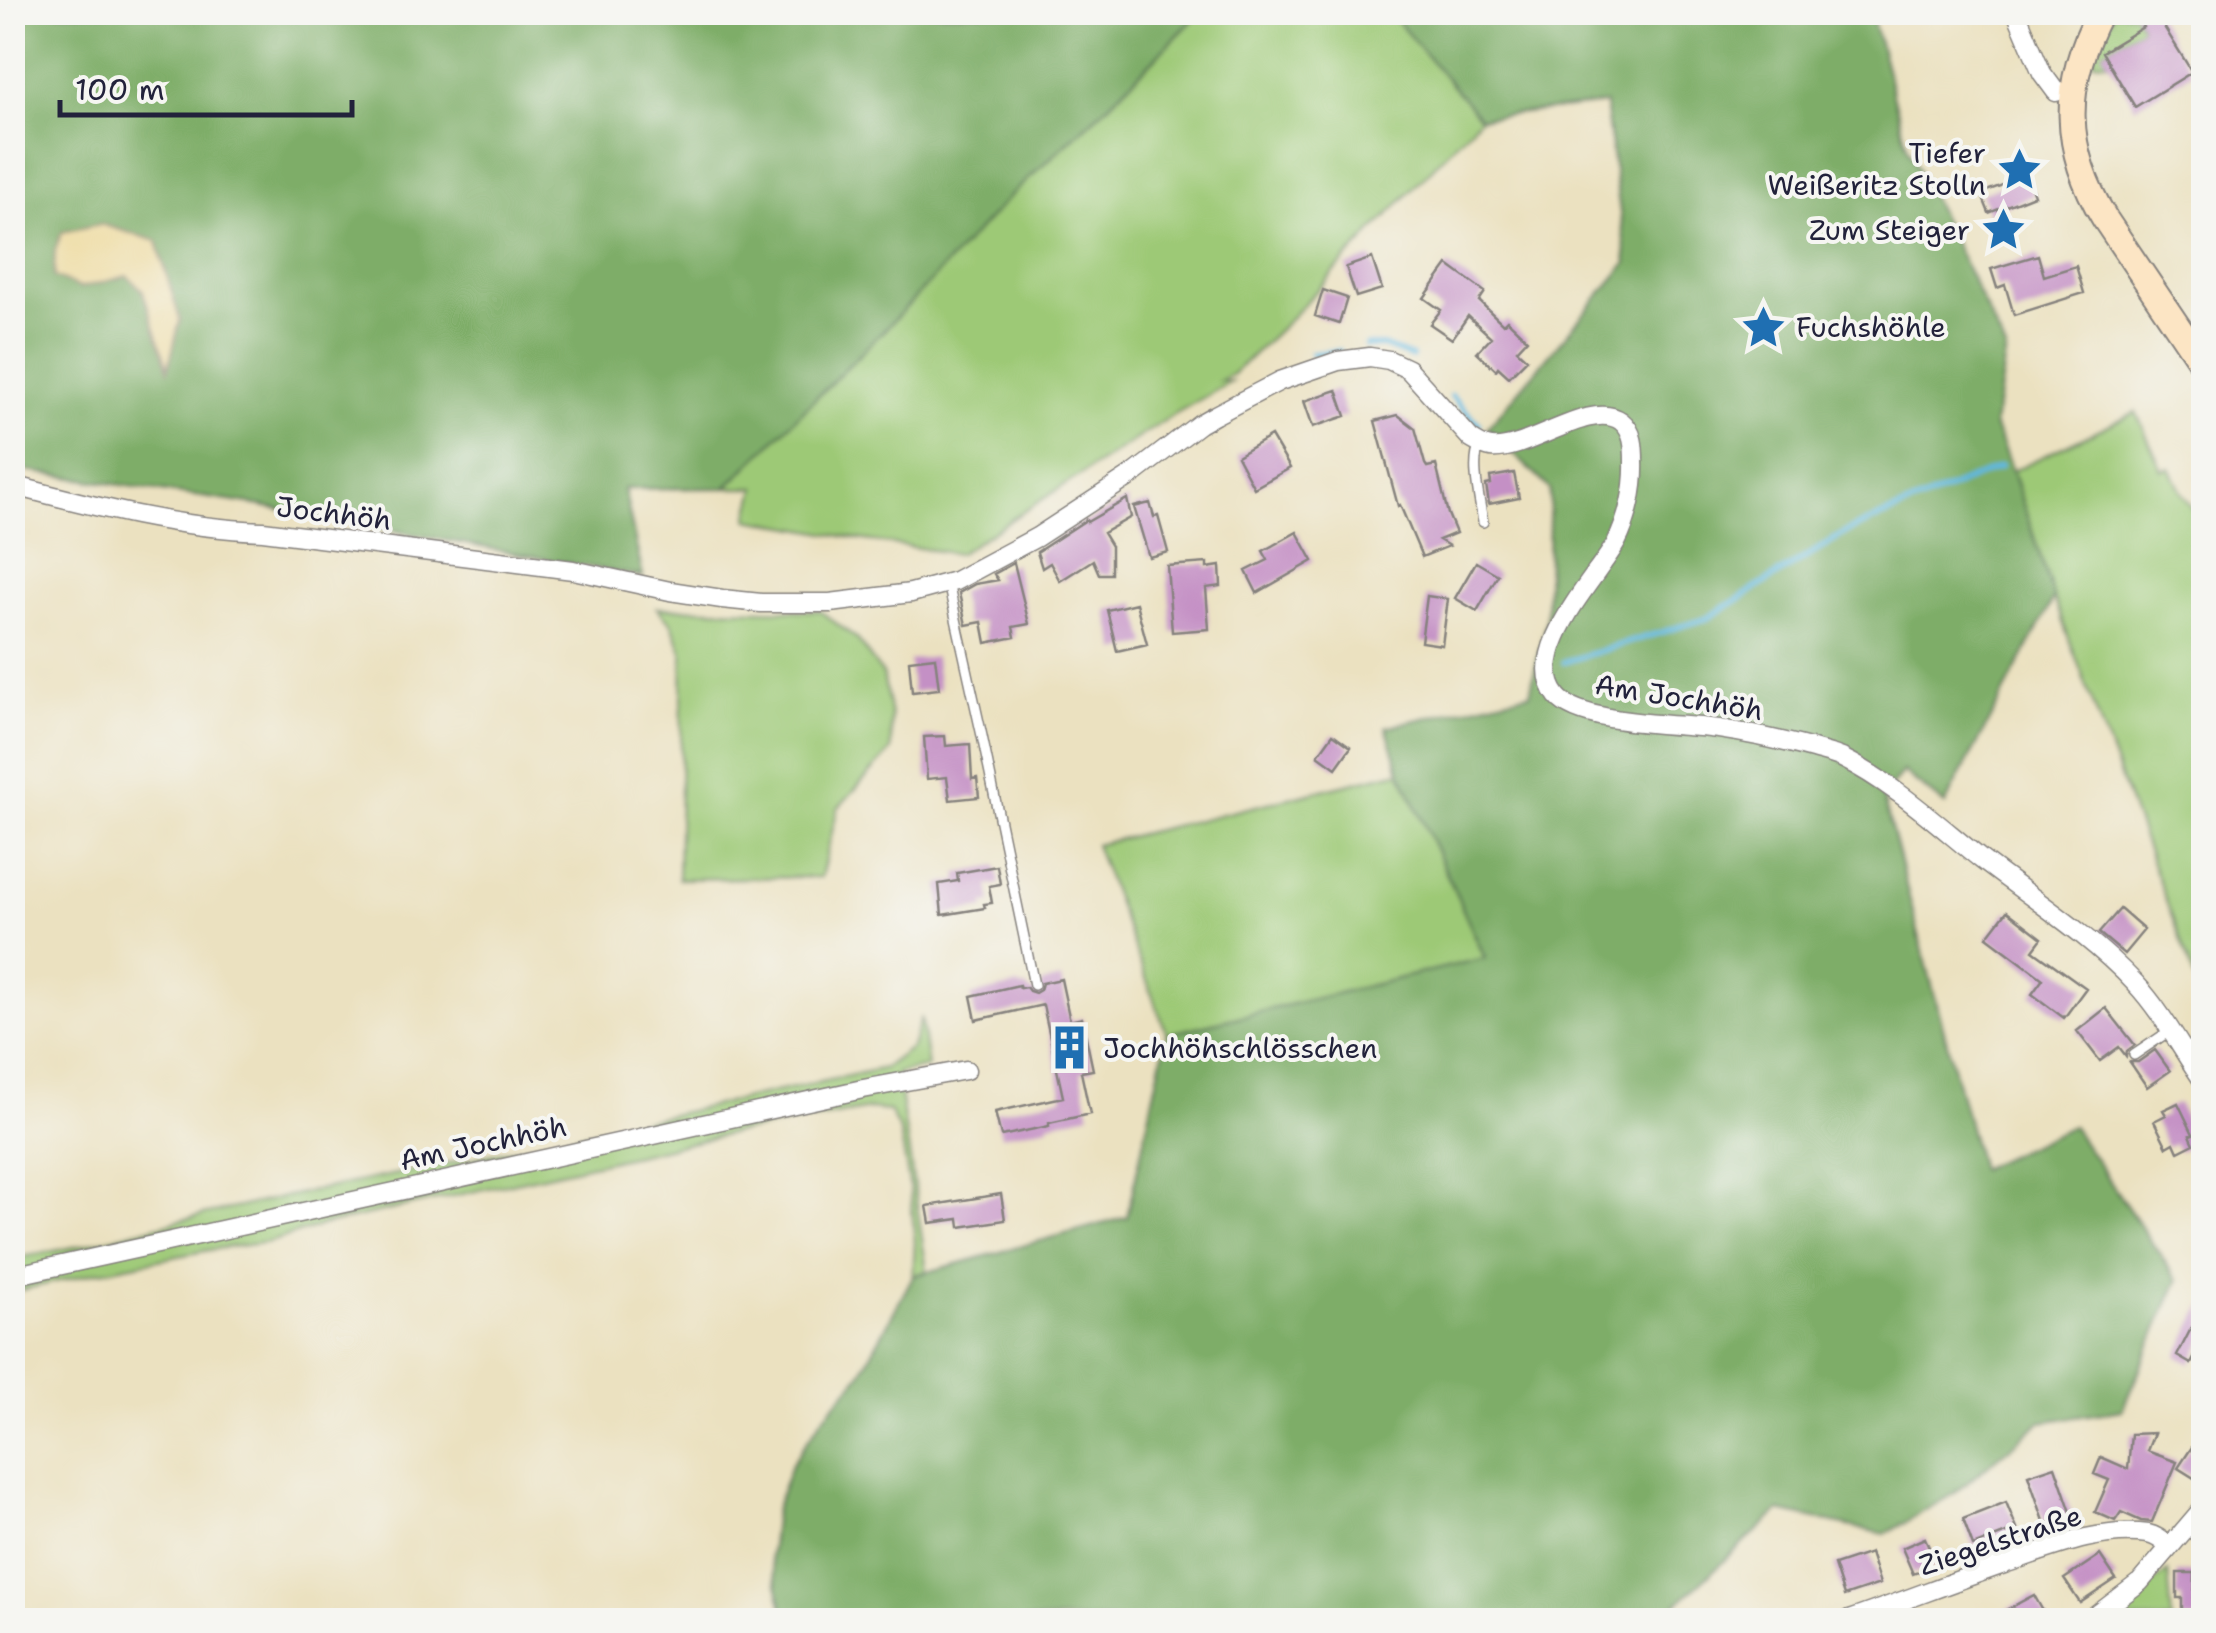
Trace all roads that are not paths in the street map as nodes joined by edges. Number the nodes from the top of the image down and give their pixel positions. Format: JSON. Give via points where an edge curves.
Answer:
{"nodes":[{"id":1,"x":2016,"y":12,"type":"edge"},
{"id":2,"x":2100,"y":12,"type":"edge"},
{"id":3,"x":2064,"y":100,"type":"junction"},
{"id":4,"x":2204,"y":366,"type":"edge"},
{"id":5,"x":1480,"y":445,"type":"junction"},
{"id":6,"x":12,"y":485,"type":"edge"},
{"id":7,"x":1484,"y":522,"type":"dead end"},
{"id":8,"x":948,"y":583,"type":"junction"},
{"id":9,"x":1034,"y":986,"type":"dead end"},
{"id":10,"x":2171,"y":1030,"type":"junction"},
{"id":11,"x":2134,"y":1056,"type":"dead end"},
{"id":12,"x":966,"y":1070,"type":"dead end"},
{"id":13,"x":2204,"y":1082,"type":"edge"},
{"id":14,"x":12,"y":1276,"type":"edge"},
{"id":15,"x":2204,"y":1507,"type":"edge"},
{"id":16,"x":2168,"y":1546,"type":"junction"},
{"id":17,"x":1855,"y":1620,"type":"edge"},
{"id":18,"x":2090,"y":1620,"type":"edge"}],
"edges":[{"from":1,"to":3,"type":"street","via":[[2042,74]]},
{"from":2,"to":3,"type":"main road"},
{"from":3,"to":4,"type":"main road","via":[[2091,196]]},
{"from":5,"to":7,"type":"lane"},
{"from":5,"to":8,"type":"street","via":[[1408,369],[1370,356],[1338,361],[1280,381],[1199,424],[1037,536]]},
{"from":5,"to":10,"type":"street","name":"Am Jochhöh","via":[[1519,444],[1600,416],[1620,420],[1630,432],[1634,471],[1624,525],[1552,645],[1548,669],[1558,697],[1613,719],[1761,736],[1840,757],[2103,953]]},
{"from":6,"to":8,"type":"street","name":"Jochhöh","via":[[132,515],[573,570],[726,600],[815,604]]},
{"from":8,"to":9,"type":"lane"},
{"from":10,"to":11,"type":"lane"},
{"from":10,"to":13,"type":"street","name":"Am Jochhöh"},
{"from":12,"to":14,"type":"street","name":"Am Jochhöh"},
{"from":15,"to":16,"type":"street"},
{"from":16,"to":17,"type":"street","name":"Ziegelstraße","via":[[2150,1534],[2090,1538]]},
{"from":16,"to":18,"type":"street","via":[[2140,1582]]}]}
